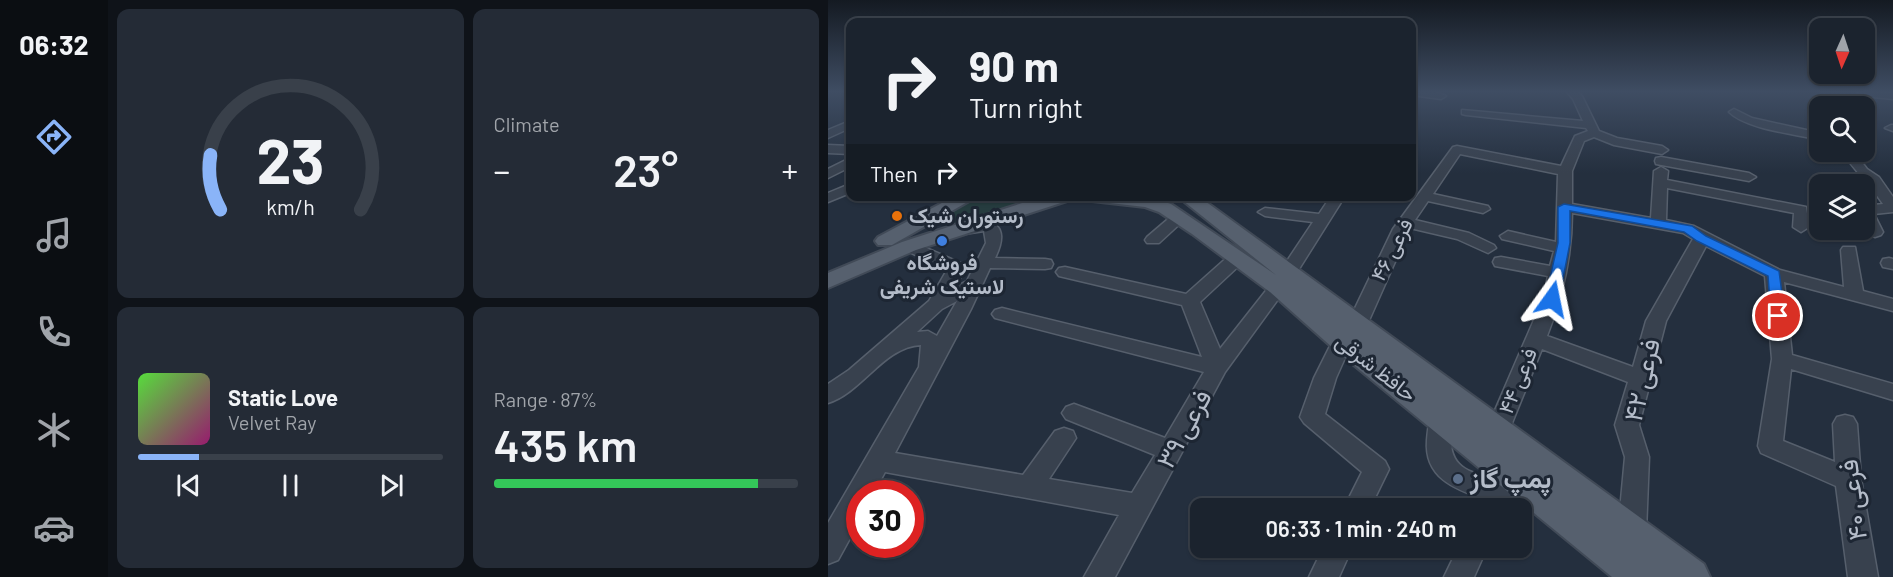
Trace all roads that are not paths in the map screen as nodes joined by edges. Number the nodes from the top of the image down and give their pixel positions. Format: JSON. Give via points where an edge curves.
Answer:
{"nodes":[{"id":1,"x":1518,"y":119,"type":"edge"},
{"id":2,"x":1588,"y":119,"type":"edge"},
{"id":3,"x":1746,"y":119,"type":"edge"},
{"id":4,"x":846,"y":126,"type":"edge"},
{"id":5,"x":1593,"y":129,"type":"junction"},
{"id":6,"x":828,"y":134,"type":"edge"},
{"id":7,"x":1809,"y":134,"type":"edge"},
{"id":8,"x":1500,"y":141,"type":"dead end"},
{"id":9,"x":828,"y":148,"type":"edge"},
{"id":10,"x":846,"y":150,"type":"edge"},
{"id":11,"x":1663,"y":150,"type":"junction"},
{"id":12,"x":1491,"y":157,"type":"junction"},
{"id":13,"x":1855,"y":162,"type":"edge"},
{"id":14,"x":846,"y":164,"type":"edge"},
{"id":15,"x":1565,"y":171,"type":"junction"},
{"id":16,"x":828,"y":174,"type":"edge"},
{"id":17,"x":1749,"y":177,"type":"dead end"},
{"id":18,"x":1660,"y":183,"type":"junction"},
{"id":19,"x":846,"y":190,"type":"edge"},
{"id":20,"x":1424,"y":196,"type":"junction"},
{"id":21,"x":828,"y":198,"type":"edge"},
{"id":22,"x":963,"y":201,"type":"edge"},
{"id":23,"x":1049,"y":201,"type":"edge"},
{"id":24,"x":1139,"y":201,"type":"edge"},
{"id":25,"x":1335,"y":201,"type":"edge"},
{"id":26,"x":1187,"y":202,"type":"edge"},
{"id":27,"x":1564,"y":207,"type":"junction"},
{"id":28,"x":1893,"y":208,"type":"edge"},
{"id":29,"x":1483,"y":209,"type":"dead end"},
{"id":30,"x":1875,"y":209,"type":"edge"},
{"id":31,"x":1266,"y":212,"type":"dead end"},
{"id":32,"x":1324,"y":219,"type":"junction"},
{"id":33,"x":1406,"y":222,"type":"junction"},
{"id":34,"x":1658,"y":223,"type":"junction"},
{"id":35,"x":1800,"y":227,"type":"dead end"},
{"id":36,"x":959,"y":230,"type":"junction"},
{"id":37,"x":1508,"y":236,"type":"dead end"},
{"id":38,"x":917,"y":238,"type":"junction"},
{"id":39,"x":1702,"y":238,"type":"junction"},
{"id":40,"x":1154,"y":240,"type":"dead end"},
{"id":41,"x":1488,"y":248,"type":"dead end"},
{"id":42,"x":1563,"y":248,"type":"junction"},
{"id":43,"x":1849,"y":250,"type":"dead end"},
{"id":44,"x":1237,"y":258,"type":"junction"},
{"id":45,"x":1501,"y":262,"type":"dead end"},
{"id":46,"x":985,"y":263,"type":"junction"},
{"id":47,"x":1045,"y":264,"type":"dead end"},
{"id":48,"x":828,"y":266,"type":"edge"},
{"id":49,"x":1065,"y":272,"type":"dead end"},
{"id":50,"x":1557,"y":273,"type":"junction"},
{"id":51,"x":1774,"y":274,"type":"junction"},
{"id":52,"x":1283,"y":280,"type":"junction"},
{"id":53,"x":828,"y":281,"type":"edge"},
{"id":54,"x":974,"y":284,"type":"junction"},
{"id":55,"x":1854,"y":295,"type":"junction"},
{"id":56,"x":1190,"y":301,"type":"junction"},
{"id":57,"x":935,"y":305,"type":"junction"},
{"id":58,"x":1893,"y":305,"type":"edge"},
{"id":59,"x":1002,"y":314,"type":"dead end"},
{"id":60,"x":1349,"y":333,"type":"junction"},
{"id":61,"x":1535,"y":339,"type":"junction"},
{"id":62,"x":890,"y":348,"type":"junction"},
{"id":63,"x":1782,"y":359,"type":"junction"},
{"id":64,"x":1217,"y":368,"type":"junction"},
{"id":65,"x":928,"y":369,"type":"junction"},
{"id":66,"x":1640,"y":378,"type":"junction"},
{"id":67,"x":1893,"y":392,"type":"edge"},
{"id":68,"x":828,"y":395,"type":"edge"},
{"id":69,"x":1074,"y":413,"type":"dead end"},
{"id":70,"x":1441,"y":419,"type":"junction"},
{"id":71,"x":1845,"y":424,"type":"dead end"},
{"id":72,"x":1498,"y":431,"type":"junction"},
{"id":73,"x":1064,"y":438,"type":"dead end"},
{"id":74,"x":1172,"y":451,"type":"junction"},
{"id":75,"x":877,"y":460,"type":"junction"},
{"id":76,"x":1848,"y":479,"type":"junction"},
{"id":77,"x":1029,"y":487,"type":"junction"},
{"id":78,"x":1501,"y":491,"type":"edge"},
{"id":79,"x":1362,"y":498,"type":"edge"},
{"id":80,"x":1140,"y":507,"type":"junction"},
{"id":81,"x":1632,"y":532,"type":"junction"},
{"id":82,"x":828,"y":550,"type":"edge"},
{"id":83,"x":1333,"y":558,"type":"edge"},
{"id":84,"x":1469,"y":558,"type":"edge"},
{"id":85,"x":1616,"y":567,"type":"edge"},
{"id":86,"x":1461,"y":576,"type":"edge"},
{"id":87,"x":1100,"y":577,"type":"edge"},
{"id":88,"x":1324,"y":577,"type":"edge"},
{"id":89,"x":1641,"y":577,"type":"edge"},
{"id":90,"x":1691,"y":577,"type":"edge"},
{"id":91,"x":1863,"y":577,"type":"edge"}],
"edges":[{"from":1,"to":5,"type":"street"},
{"from":2,"to":5,"type":"street"},
{"from":3,"to":7,"type":"street"},
{"from":4,"to":6,"type":"street"},
{"from":5,"to":11,"type":"street","via":[[1614,141]]},
{"from":5,"to":15,"type":"street","name":"فرعی ۴۴","via":[[1579,139]]},
{"from":8,"to":12,"type":"street"},
{"from":9,"to":10,"type":"street"},
{"from":11,"to":17,"type":"street"},
{"from":11,"to":18,"type":"street"},
{"from":12,"to":15,"type":"street"},
{"from":12,"to":20,"type":"street","name":"فرعی ۴۶","via":[[1457,150]]},
{"from":13,"to":28,"type":"street","via":[[1874,180]]},
{"from":14,"to":16,"type":"street"},
{"from":15,"to":27,"type":"street","name":"فرعی ۴۴"},
{"from":18,"to":34,"type":"street"},
{"from":18,"to":35,"type":"street","via":[[1801,210]]},
{"from":19,"to":21,"type":"street"},
{"from":20,"to":29,"type":"street"},
{"from":20,"to":33,"type":"street","name":"فرعی ۴۶"},
{"from":22,"to":38,"type":"main road"},
{"from":23,"to":36,"type":"main road"},
{"from":24,"to":26,"type":"main road","name":"حافظ شرقی","via":[[1165,208]]},
{"from":25,"to":32,"type":"street","name":"فرعی ۳۹"},
{"from":26,"to":40,"type":"street"},
{"from":26,"to":44,"type":"main road","name":"حافظ شرقی"},
{"from":26,"to":52,"type":"main road","name":"حافظ شرقی"},
{"from":27,"to":34,"type":"street"},
{"from":27,"to":42,"type":"street","name":"فرعی ۴۴"},
{"from":28,"to":30,"type":"street"},
{"from":31,"to":32,"type":"street"},
{"from":32,"to":52,"type":"street","name":"فرعی ۳۹"},
{"from":33,"to":41,"type":"street","via":[[1463,236]]},
{"from":33,"to":60,"type":"street","name":"فرعی ۴۶"},
{"from":34,"to":39,"type":"street","via":[[1688,229]]},
{"from":36,"to":38,"type":"main road"},
{"from":36,"to":46,"type":"street","via":[[987,226],[993,231],[994,243]]},
{"from":37,"to":42,"type":"street"},
{"from":38,"to":48,"type":"main road"},
{"from":38,"to":53,"type":"main road"},
{"from":38,"to":57,"type":"street","via":[[957,268]]},
{"from":39,"to":51,"type":"street"},
{"from":39,"to":66,"type":"street","name":"فرعی ۴۲","via":[[1656,321]]},
{"from":42,"to":50,"type":"street","name":"فرعی ۴۴"},
{"from":43,"to":55,"type":"street"},
{"from":44,"to":52,"type":"main road","name":"حافظ شرقی"},
{"from":44,"to":56,"type":"street"},
{"from":45,"to":50,"type":"street"},
{"from":46,"to":47,"type":"street"},
{"from":46,"to":54,"type":"street"},
{"from":49,"to":56,"type":"street"},
{"from":50,"to":61,"type":"street","name":"فرعی ۴۴","via":[[1552,299]]},
{"from":51,"to":55,"type":"street"},
{"from":51,"to":63,"type":"street"},
{"from":52,"to":60,"type":"main road","name":"حافظ شرقی"},
{"from":52,"to":64,"type":"street","name":"فرعی ۳۹"},
{"from":54,"to":57,"type":"street"},
{"from":54,"to":65,"type":"street"},
{"from":55,"to":58,"type":"street"},
{"from":56,"to":64,"type":"street"},
{"from":57,"to":62,"type":"street"},
{"from":59,"to":64,"type":"street"},
{"from":60,"to":70,"type":"main road","name":"حافظ شرقی"},
{"from":60,"to":72,"type":"main road","name":"حافظ شرقی"},
{"from":60,"to":79,"type":"street","name":"فرعی ۴۶","via":[[1325,378],[1312,417],[1376,469]]},
{"from":61,"to":66,"type":"street"},
{"from":61,"to":72,"type":"street","name":"فرعی ۴۴"},
{"from":62,"to":65,"type":"street","via":[[911,339],[928,338]]},
{"from":62,"to":68,"type":"street"},
{"from":63,"to":67,"type":"street"},
{"from":63,"to":76,"type":"street","via":[[1770,446]]},
{"from":64,"to":74,"type":"street","name":"فرعی ۳۹"},
{"from":65,"to":75,"type":"street"},
{"from":66,"to":81,"type":"street","name":"فرعی ۴۲","via":[[1628,425],[1637,457]]},
{"from":69,"to":74,"type":"street"},
{"from":70,"to":78,"type":"main road","name":"حافظ شرقی"},
{"from":70,"to":78,"type":"street","via":[[1440,458],[1446,467],[1474,486]]},
{"from":71,"to":76,"type":"street","name":"فرعی ۴۰"},
{"from":72,"to":81,"type":"main road","name":"حافظ شرقی"},
{"from":73,"to":77,"type":"street"},
{"from":74,"to":80,"type":"street","name":"فرعی ۳۹"},
{"from":75,"to":77,"type":"street"},
{"from":75,"to":82,"type":"street"},
{"from":76,"to":91,"type":"street","name":"فرعی ۴۰"},
{"from":77,"to":80,"type":"street"},
{"from":78,"to":85,"type":"main road","name":"حافظ شرقی"},
{"from":80,"to":87,"type":"street","name":"فرعی ۳۹"},
{"from":81,"to":90,"type":"main road","name":"حافظ شرقی"},
{"from":83,"to":88,"type":"street"},
{"from":84,"to":86,"type":"street"},
{"from":85,"to":89,"type":"main road","name":"حافظ شرقی"}]}
